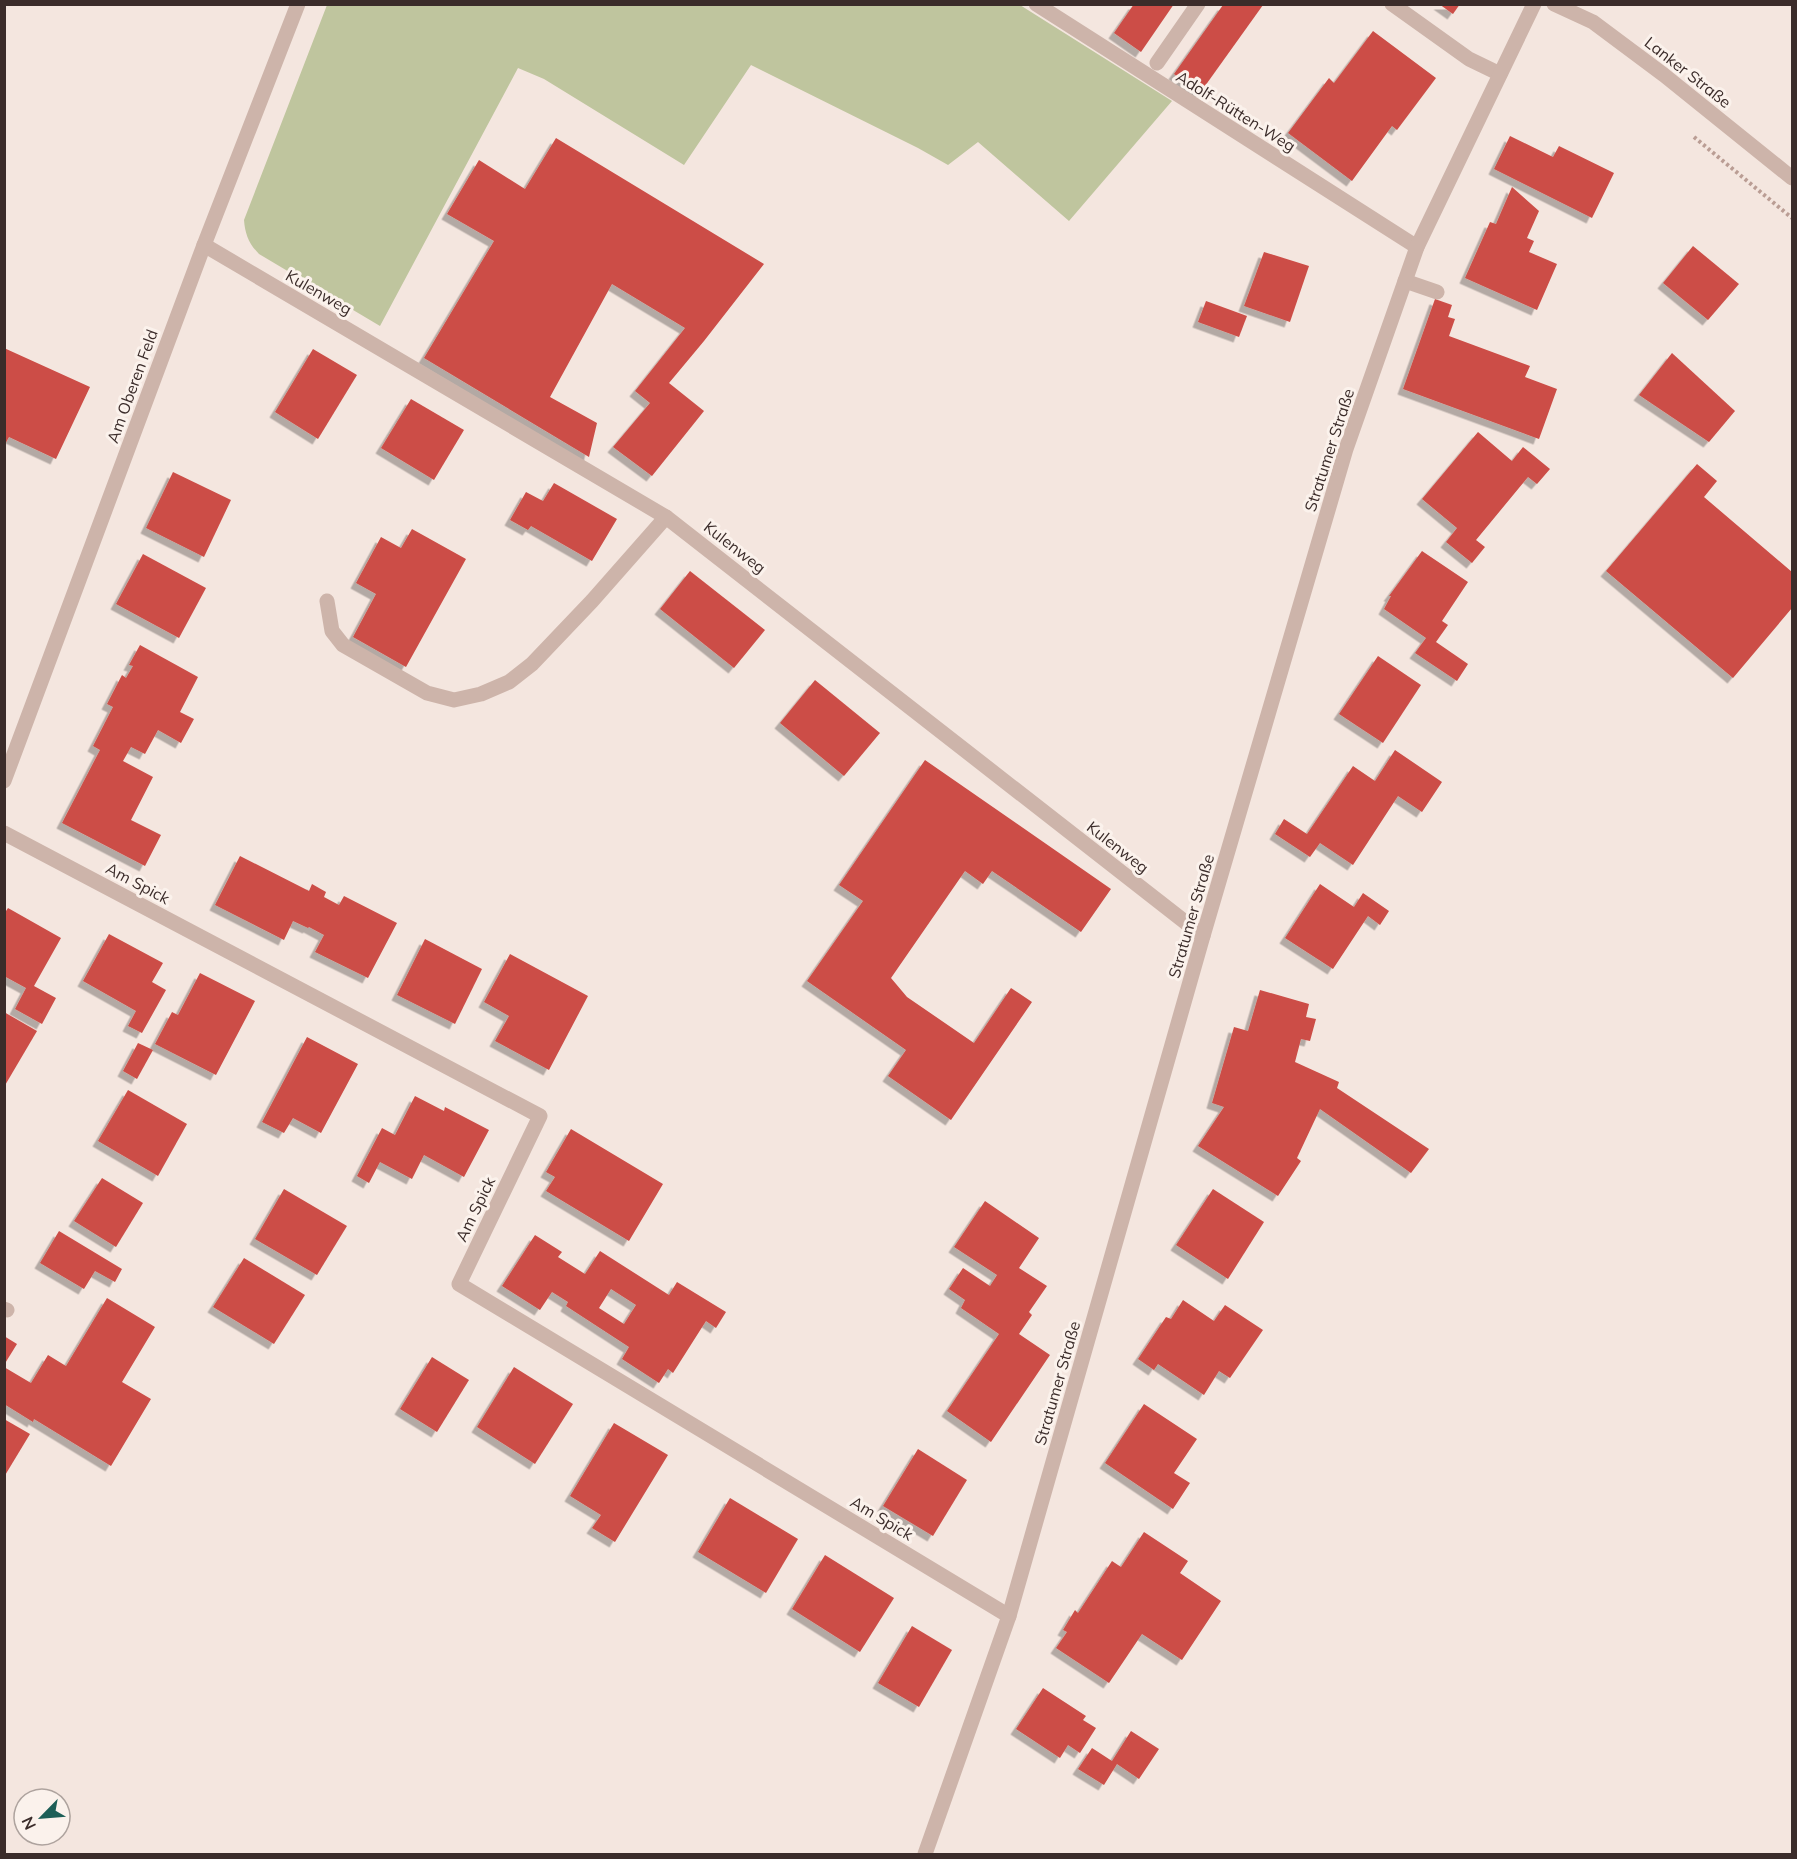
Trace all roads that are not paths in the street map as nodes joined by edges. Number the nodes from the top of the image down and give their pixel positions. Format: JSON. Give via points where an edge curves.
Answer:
{"nodes":[{"id":1,"x":298,"y":4,"type":"edge"},
{"id":2,"x":1036,"y":4,"type":"edge"},
{"id":3,"x":1198,"y":4,"type":"edge"},
{"id":4,"x":1392,"y":4,"type":"edge"},
{"id":5,"x":1534,"y":4,"type":"edge"},
{"id":6,"x":1554,"y":4,"type":"edge"},
{"id":7,"x":1157,"y":63,"type":"dead end"},
{"id":8,"x":1500,"y":74,"type":"junction"},
{"id":9,"x":1792,"y":178,"type":"edge"},
{"id":10,"x":204,"y":245,"type":"junction"},
{"id":11,"x":1417,"y":247,"type":"junction"},
{"id":12,"x":1405,"y":282,"type":"junction"},
{"id":13,"x":1437,"y":292,"type":"dead end"},
{"id":14,"x":666,"y":517,"type":"junction"},
{"id":15,"x":327,"y":601,"type":"dead end"},
{"id":16,"x":4,"y":782,"type":"edge"},
{"id":17,"x":4,"y":833,"type":"edge"},
{"id":18,"x":1203,"y":936,"type":"junction"},
{"id":19,"x":1009,"y":1616,"type":"junction"},
{"id":20,"x":925,"y":1854,"type":"edge"}],
"edges":[{"from":1,"to":10,"type":"street","name":"Am Oberen Feld"},
{"from":2,"to":11,"type":"street","name":"Adolf-Rütten-Weg"},
{"from":3,"to":7,"type":"street"},
{"from":4,"to":8,"type":"street","via":[[1469,59]]},
{"from":5,"to":8,"type":"street","name":"Stratumer Straße"},
{"from":6,"to":9,"type":"street","name":"Lanker Straße","via":[[1593,22]]},
{"from":8,"to":11,"type":"street","name":"Stratumer Straße"},
{"from":10,"to":14,"type":"street","name":"Kulenweg"},
{"from":10,"to":16,"type":"street","name":"Am Oberen Feld"},
{"from":11,"to":12,"type":"street","name":"Stratumer Straße"},
{"from":12,"to":13,"type":"street"},
{"from":12,"to":18,"type":"street","name":"Stratumer Straße","via":[[1346,449]]},
{"from":14,"to":15,"type":"street","via":[[532,664],[509,682],[481,694],[454,700],[427,693],[344,645],[332,631]]},
{"from":14,"to":18,"type":"street","name":"Kulenweg"},
{"from":17,"to":19,"type":"street","name":"Am Spick","via":[[540,1116],[459,1284]]},
{"from":18,"to":19,"type":"street","name":"Stratumer Straße"},
{"from":19,"to":20,"type":"street","name":"Stratumer Straße"}]}
